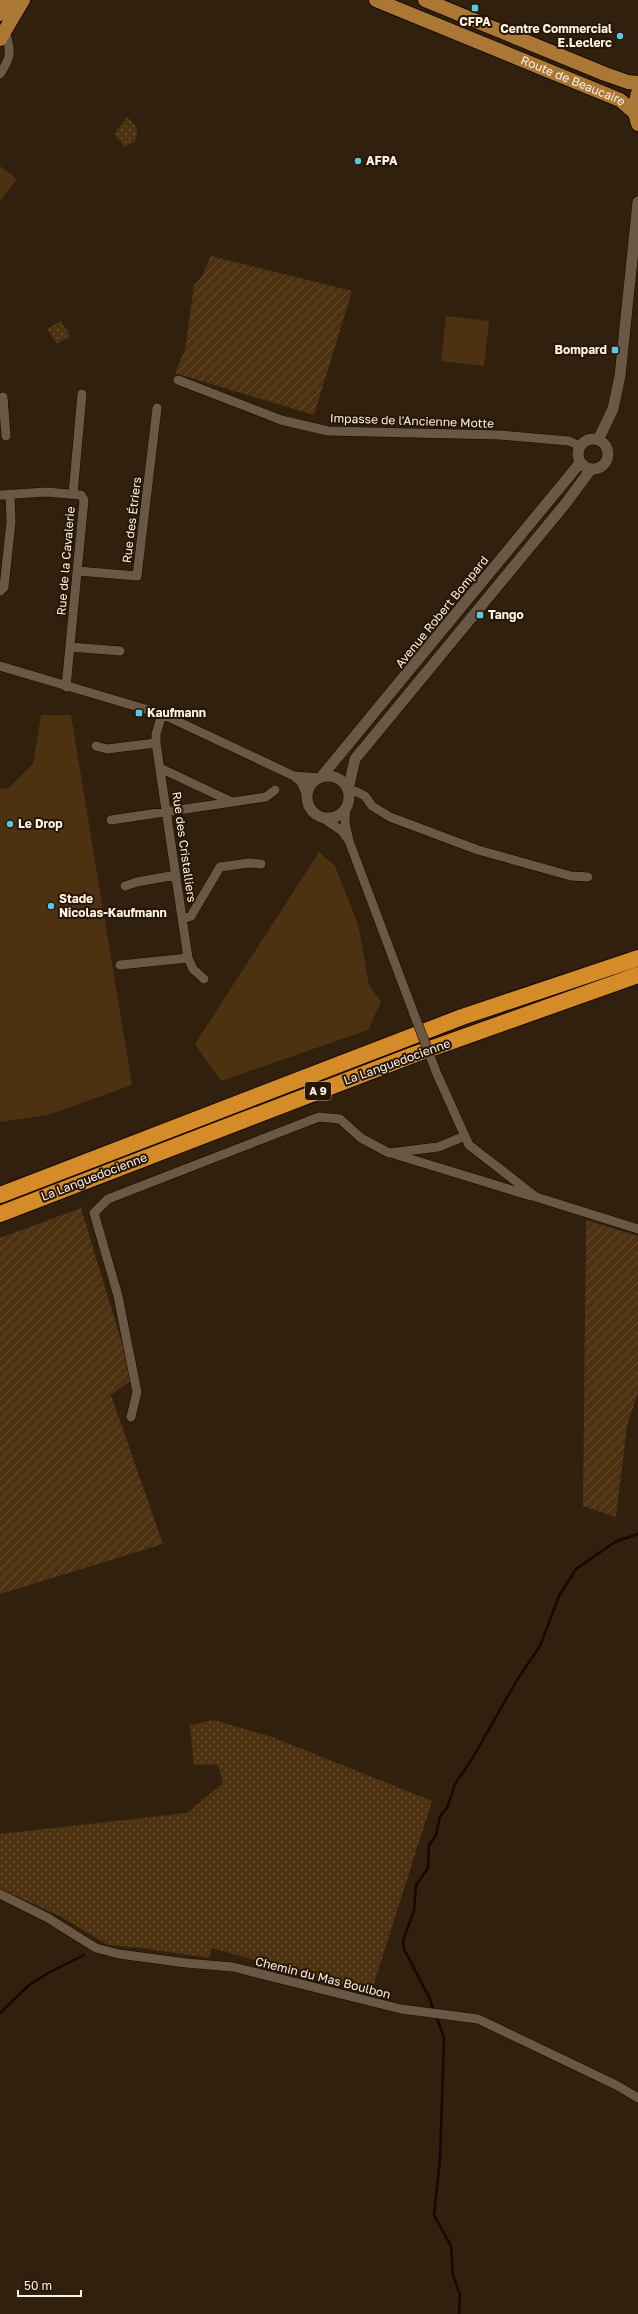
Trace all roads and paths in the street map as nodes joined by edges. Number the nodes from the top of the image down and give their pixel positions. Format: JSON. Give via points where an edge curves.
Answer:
{"nodes":[{"id":1,"x":8,"y":0,"type":"edge"},
{"id":2,"x":23,"y":0,"type":"edge"},
{"id":3,"x":376,"y":0,"type":"edge"},
{"id":4,"x":425,"y":0,"type":"edge"},
{"id":5,"x":0,"y":14,"type":"edge"},
{"id":6,"x":2,"y":35,"type":"edge"},
{"id":7,"x":0,"y":74,"type":"edge"},
{"id":8,"x":638,"y":83,"type":"edge"},
{"id":9,"x":638,"y":93,"type":"edge"},
{"id":10,"x":636,"y":118,"type":"edge"},
{"id":11,"x":638,"y":202,"type":"edge"},
{"id":12,"x":178,"y":380,"type":"dead end"},
{"id":13,"x":82,"y":394,"type":"dead end"},
{"id":14,"x":0,"y":398,"type":"edge"},
{"id":15,"x":157,"y":408,"type":"dead end"},
{"id":16,"x":6,"y":436,"type":"dead end"},
{"id":17,"x":598,"y":440,"type":"junction"},
{"id":18,"x":580,"y":446,"type":"junction"},
{"id":19,"x":580,"y":463,"type":"junction"},
{"id":20,"x":591,"y":469,"type":"junction"},
{"id":21,"x":10,"y":494,"type":"junction"},
{"id":22,"x":72,"y":494,"type":"junction"},
{"id":23,"x":0,"y":495,"type":"edge"},
{"id":24,"x":78,"y":571,"type":"junction"},
{"id":25,"x":0,"y":591,"type":"edge"},
{"id":26,"x":70,"y":647,"type":"junction"},
{"id":27,"x":120,"y":651,"type":"dead end"},
{"id":28,"x":0,"y":666,"type":"edge"},
{"id":29,"x":66,"y":687,"type":"junction"},
{"id":30,"x":162,"y":714,"type":"junction"},
{"id":31,"x":156,"y":743,"type":"junction"},
{"id":32,"x":96,"y":746,"type":"dead end"},
{"id":33,"x":160,"y":768,"type":"junction"},
{"id":34,"x":294,"y":776,"type":"junction"},
{"id":35,"x":321,"y":777,"type":"junction"},
{"id":36,"x":275,"y":790,"type":"dead end"},
{"id":37,"x":348,"y":792,"type":"junction"},
{"id":38,"x":307,"y":796,"type":"junction"},
{"id":39,"x":232,"y":802,"type":"junction"},
{"id":40,"x":346,"y":808,"type":"junction"},
{"id":41,"x":167,"y":812,"type":"junction"},
{"id":42,"x":323,"y":818,"type":"junction"},
{"id":43,"x":111,"y":820,"type":"dead end"},
{"id":44,"x":349,"y":841,"type":"junction"},
{"id":45,"x":261,"y":864,"type":"dead end"},
{"id":46,"x":176,"y":875,"type":"junction"},
{"id":47,"x":588,"y":877,"type":"dead end"},
{"id":48,"x":125,"y":886,"type":"dead end"},
{"id":49,"x":183,"y":919,"type":"junction"},
{"id":50,"x":188,"y":958,"type":"junction"},
{"id":51,"x":638,"y":958,"type":"edge"},
{"id":52,"x":120,"y":965,"type":"dead end"},
{"id":53,"x":638,"y":975,"type":"edge"},
{"id":54,"x":204,"y":979,"type":"dead end"},
{"id":55,"x":465,"y":1136,"type":"junction"},
{"id":56,"x":389,"y":1153,"type":"junction"},
{"id":57,"x":0,"y":1195,"type":"edge"},
{"id":58,"x":536,"y":1197,"type":"junction"},
{"id":59,"x":0,"y":1214,"type":"edge"},
{"id":60,"x":638,"y":1229,"type":"edge"},
{"id":61,"x":131,"y":1417,"type":"dead end"},
{"id":62,"x":0,"y":1894,"type":"edge"},
{"id":63,"x":638,"y":2098,"type":"edge"}],
"edges":[{"from":1,"to":5,"type":"main road"},
{"from":2,"to":6,"type":"main road"},
{"from":3,"to":10,"type":"main road","name":"Route de Beaucaire","via":[[620,100]]},
{"from":4,"to":8,"type":"main road","name":"Route de Beaucaire","via":[[605,74]]},
{"from":6,"to":7,"type":"street","via":[[11,49],[8,63]]},
{"from":9,"to":10,"type":"main road","via":[[634,103]]},
{"from":11,"to":17,"type":"street","via":[[620,376],[613,409]]},
{"from":12,"to":18,"type":"street","name":"Impasse de l'Ancienne Motte","via":[[282,420],[328,431],[500,435],[569,442]]},
{"from":13,"to":22,"type":"street"},
{"from":14,"to":16,"type":"street","via":[[3,397]]},
{"from":15,"to":24,"type":"street","name":"Rue des Étriers","via":[[137,576]]},
{"from":17,"to":18,"type":"street","via":[[588,440]]},
{"from":17,"to":20,"type":"street","via":[[605,446],[608,456],[604,464]]},
{"from":18,"to":19,"type":"street"},
{"from":19,"to":20,"type":"street"},
{"from":19,"to":35,"type":"street","name":"Avenue Robert Bompard"},
{"from":20,"to":37,"type":"street","via":[[566,503],[355,759]]},
{"from":21,"to":22,"type":"street","name":"Rue de la Cavalerie"},
{"from":21,"to":23,"type":"street","name":"Rue de la Cavalerie"},
{"from":21,"to":25,"type":"street","via":[[11,522],[4,587]]},
{"from":22,"to":24,"type":"street","name":"Rue de la Cavalerie","via":[[81,495],[84,500]]},
{"from":24,"to":26,"type":"street","name":"Rue de la Cavalerie"},
{"from":26,"to":27,"type":"street"},
{"from":26,"to":29,"type":"street","name":"Rue de la Cavalerie"},
{"from":28,"to":29,"type":"street"},
{"from":29,"to":30,"type":"street"},
{"from":30,"to":31,"type":"street","name":"Rue des Cristalliers"},
{"from":30,"to":34,"type":"street"},
{"from":31,"to":32,"type":"street","via":[[107,749]]},
{"from":31,"to":33,"type":"street","name":"Rue des Cristalliers"},
{"from":33,"to":39,"type":"street"},
{"from":33,"to":41,"type":"street","name":"Rue des Cristalliers"},
{"from":34,"to":35,"type":"street"},
{"from":34,"to":38,"type":"street","via":[[301,782]]},
{"from":35,"to":37,"type":"street","via":[[338,778],[345,784]]},
{"from":35,"to":38,"type":"street","via":[[310,784]]},
{"from":36,"to":39,"type":"street","via":[[266,797]]},
{"from":37,"to":40,"type":"street"},
{"from":37,"to":47,"type":"street","via":[[360,792],[372,806],[390,817],[478,850],[571,876]]},
{"from":38,"to":42,"type":"street","via":[[310,809]]},
{"from":39,"to":41,"type":"street"},
{"from":40,"to":42,"type":"street","via":[[334,818]]},
{"from":40,"to":44,"type":"street","via":[[345,828]]},
{"from":41,"to":43,"type":"street"},
{"from":41,"to":46,"type":"street","name":"Rue des Cristalliers"},
{"from":42,"to":44,"type":"street","via":[[342,830]]},
{"from":44,"to":55,"type":"street","bridge":true,"via":[[437,1074]]},
{"from":45,"to":49,"type":"street","via":[[220,867],[191,916]]},
{"from":46,"to":48,"type":"street"},
{"from":46,"to":49,"type":"street","name":"Rue des Cristalliers"},
{"from":49,"to":50,"type":"street","name":"Rue des Cristalliers"},
{"from":50,"to":52,"type":"street"},
{"from":50,"to":54,"type":"street","name":"Rue des Cristalliers","via":[[193,970]]},
{"from":51,"to":57,"type":"highway","name":"La Languedocienne","number":"A 9","via":[[462,1017]]},
{"from":53,"to":59,"type":"highway","name":"La Languedocienne","number":"A 9","via":[[390,1064]]},
{"from":55,"to":56,"type":"street","via":[[438,1147]]},
{"from":55,"to":58,"type":"street","via":[[469,1145]]},
{"from":56,"to":58,"type":"street"},
{"from":56,"to":61,"type":"street","via":[[360,1138],[340,1119],[319,1116],[108,1200],[94,1213],[118,1296],[137,1392]]},
{"from":58,"to":60,"type":"street"},
{"from":62,"to":63,"type":"street","name":"Chemin du Mas Boulbon","via":[[48,1918],[96,1948],[119,1954],[233,1967],[401,2010],[478,2019]]}]}
